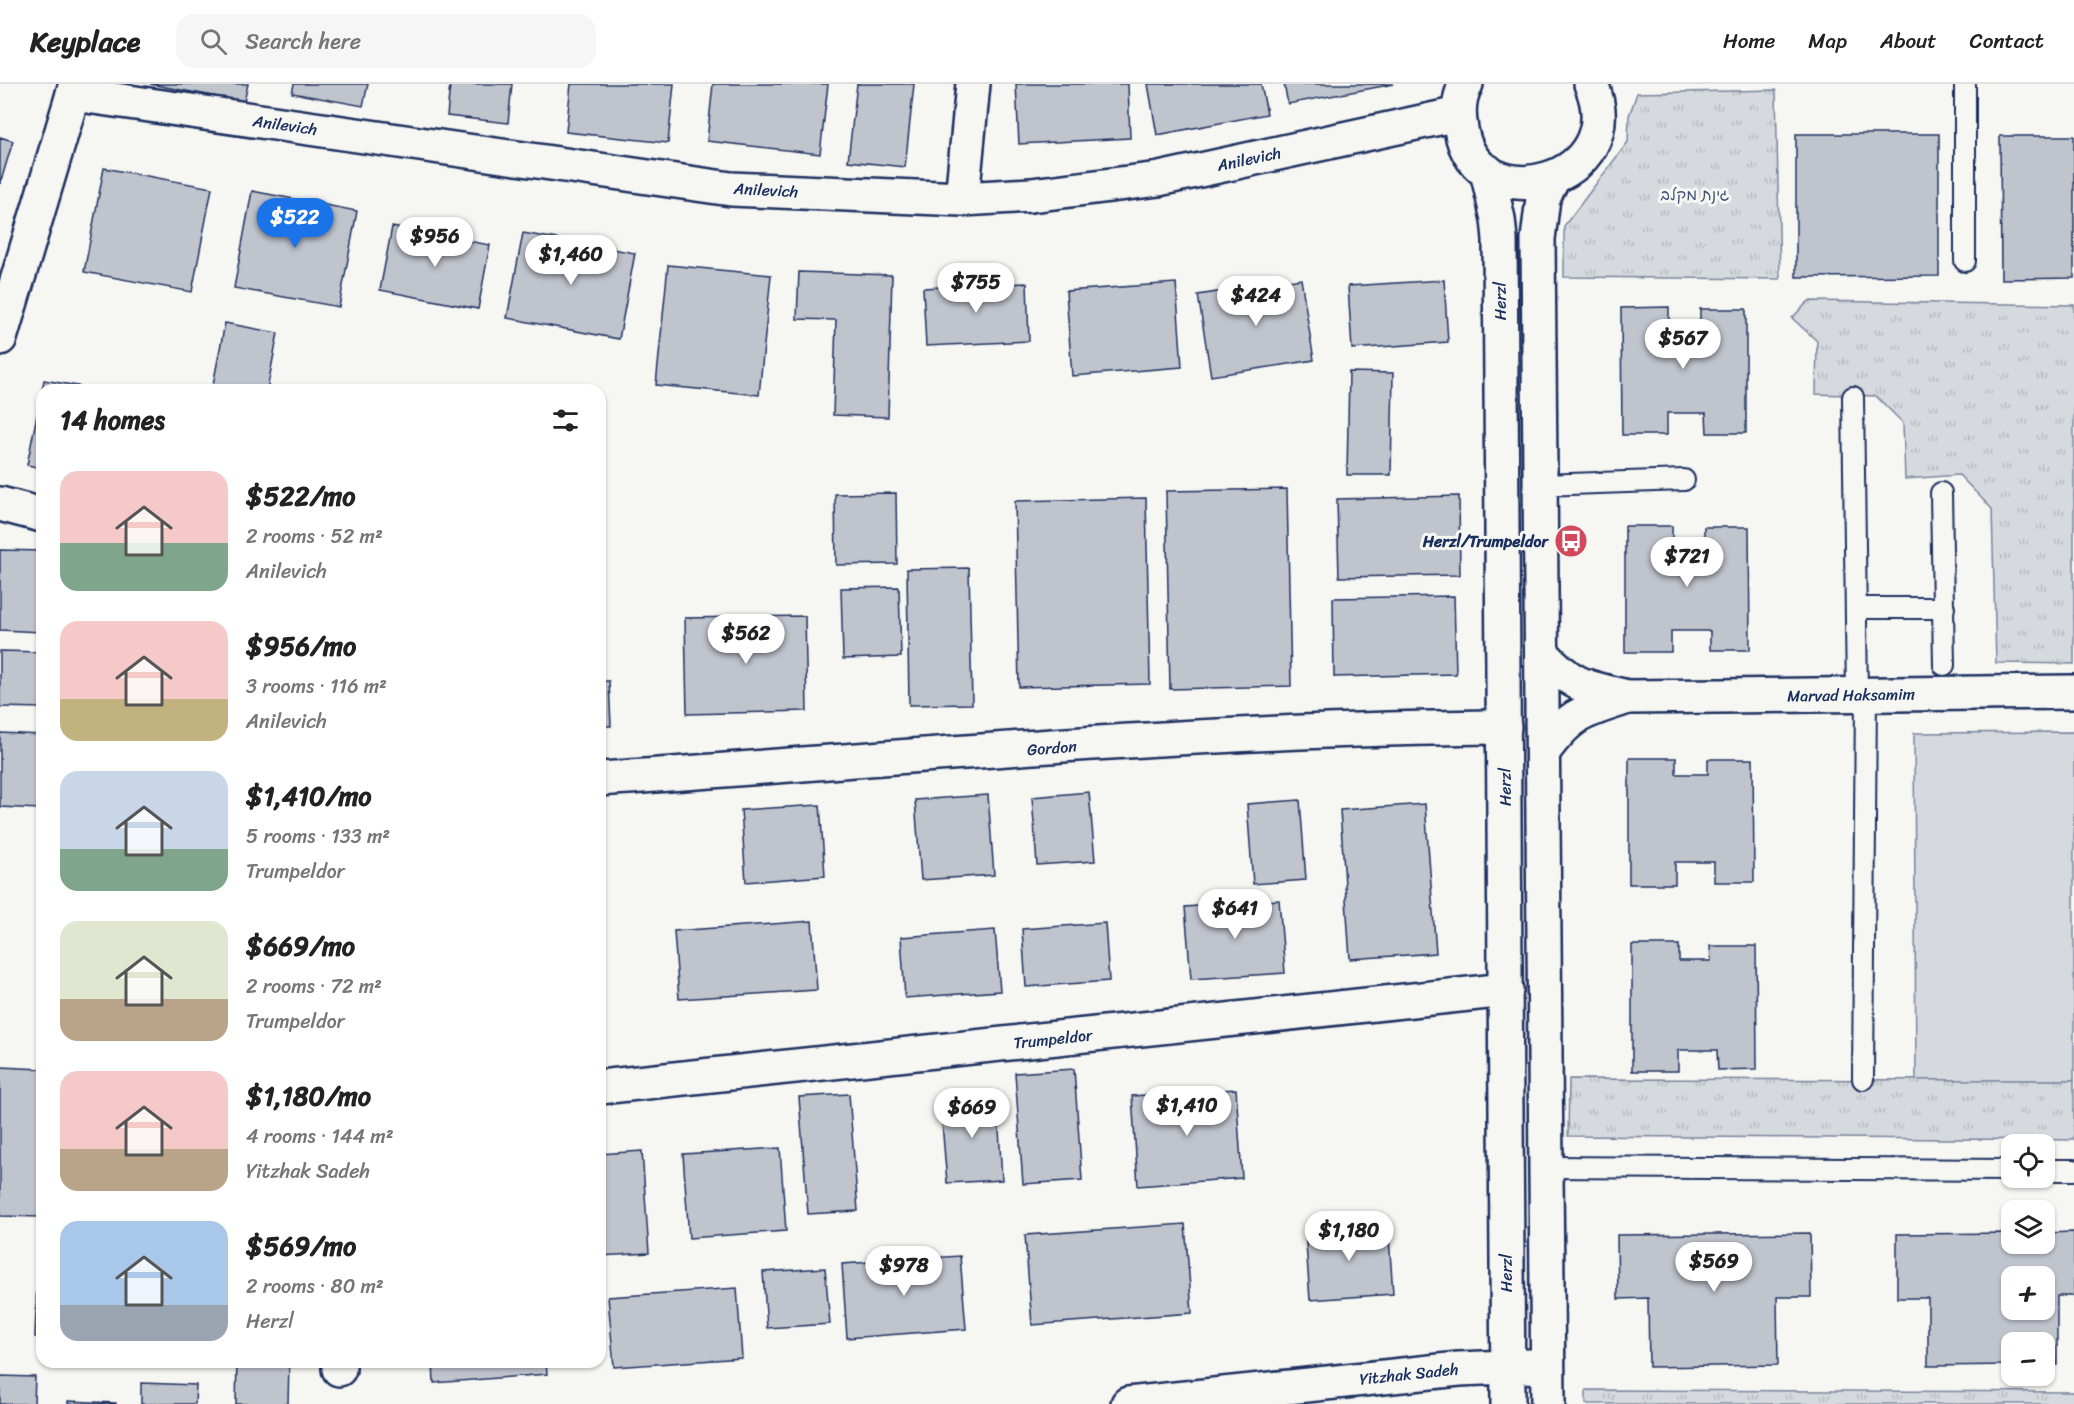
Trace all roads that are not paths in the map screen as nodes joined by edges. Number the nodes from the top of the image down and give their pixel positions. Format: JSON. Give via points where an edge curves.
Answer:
{"nodes":[{"id":1,"x":973,"y":84,"type":"edge"},
{"id":2,"x":1591,"y":84,"type":"edge"},
{"id":3,"x":1965,"y":84,"type":"edge"},
{"id":4,"x":74,"y":89,"type":"edge"},
{"id":5,"x":1462,"y":99,"type":"edge"},
{"id":6,"x":1487,"y":171,"type":"junction"},
{"id":7,"x":1552,"y":180,"type":"junction"},
{"id":8,"x":962,"y":199,"type":"junction"},
{"id":9,"x":1965,"y":261,"type":"dead end"},
{"id":10,"x":0,"y":338,"type":"edge"},
{"id":11,"x":1853,"y":397,"type":"dead end"},
{"id":12,"x":1684,"y":480,"type":"dead end"},
{"id":13,"x":1541,"y":485,"type":"junction"},
{"id":14,"x":1941,"y":493,"type":"dead end"},
{"id":15,"x":0,"y":504,"type":"edge"},
{"id":16,"x":36,"y":513,"type":"edge"},
{"id":17,"x":1856,"y":608,"type":"junction"},
{"id":18,"x":1944,"y":608,"type":"junction"},
{"id":19,"x":1542,"y":653,"type":"junction"},
{"id":20,"x":1944,"y":665,"type":"dead end"},
{"id":21,"x":2074,"y":692,"type":"edge"},
{"id":22,"x":1862,"y":695,"type":"junction"},
{"id":23,"x":1628,"y":697,"type":"junction"},
{"id":24,"x":1504,"y":727,"type":"junction"},
{"id":25,"x":1543,"y":752,"type":"junction"},
{"id":26,"x":606,"y":779,"type":"edge"},
{"id":27,"x":1506,"y":990,"type":"junction"},
{"id":28,"x":1863,"y":1080,"type":"dead end"},
{"id":29,"x":606,"y":1086,"type":"edge"},
{"id":30,"x":1546,"y":1167,"type":"junction"},
{"id":31,"x":2001,"y":1170,"type":"edge"},
{"id":32,"x":2055,"y":1170,"type":"edge"},
{"id":33,"x":2074,"y":1170,"type":"edge"},
{"id":34,"x":1548,"y":1366,"type":"junction"},
{"id":35,"x":1508,"y":1367,"type":"junction"},
{"id":36,"x":1128,"y":1404,"type":"edge"},
{"id":37,"x":1508,"y":1404,"type":"edge"},
{"id":38,"x":1548,"y":1404,"type":"edge"}],
"edges":[{"from":1,"to":8,"type":"street"},
{"from":2,"to":7,"type":"street","via":[[1598,104],[1597,128],[1588,150],[1572,168]]},
{"from":3,"to":9,"type":"lane"},
{"from":4,"to":8,"type":"street","name":"Anilevich","via":[[731,189]]},
{"from":4,"to":10,"type":"street"},
{"from":5,"to":6,"type":"street","via":[[1462,136],[1472,156]]},
{"from":5,"to":8,"type":"street","name":"Anilevich","via":[[1159,178],[1031,195]]},
{"from":6,"to":7,"type":"street","via":[[1505,180],[1528,184]]},
{"from":6,"to":24,"type":"street","name":"Herzl","via":[[1500,238]]},
{"from":7,"to":13,"type":"street","via":[[1543,198],[1538,238]]},
{"from":11,"to":17,"type":"lane"},
{"from":12,"to":13,"type":"lane"},
{"from":13,"to":19,"type":"street"},
{"from":14,"to":18,"type":"lane"},
{"from":15,"to":16,"type":"street"},
{"from":17,"to":18,"type":"lane"},
{"from":17,"to":22,"type":"lane"},
{"from":18,"to":20,"type":"lane"},
{"from":19,"to":23,"type":"street","name":"Marvad Haksamim","via":[[1561,674],[1583,686]]},
{"from":19,"to":25,"type":"street"},
{"from":21,"to":22,"type":"street","name":"Marvad Haksamim"},
{"from":22,"to":23,"type":"street","name":"Marvad Haksamim"},
{"from":22,"to":28,"type":"lane"},
{"from":23,"to":25,"type":"street","name":"Marvad Haksamim","via":[[1582,713],[1562,726]]},
{"from":24,"to":26,"type":"street","name":"Gordon","via":[[1268,733]]},
{"from":24,"to":27,"type":"street","name":"Herzl"},
{"from":25,"to":30,"type":"street"},
{"from":27,"to":29,"type":"street","name":"Trumpeldor"},
{"from":27,"to":35,"type":"street","name":"Herzl"},
{"from":30,"to":31,"type":"lane"},
{"from":30,"to":34,"type":"street"},
{"from":32,"to":33,"type":"lane"},
{"from":34,"to":35,"type":"street","name":"Yitzhak Sadeh"},
{"from":34,"to":38,"type":"street"},
{"from":35,"to":36,"type":"street","name":"Yitzhak Sadeh"},
{"from":35,"to":37,"type":"street","name":"Herzl"}]}
